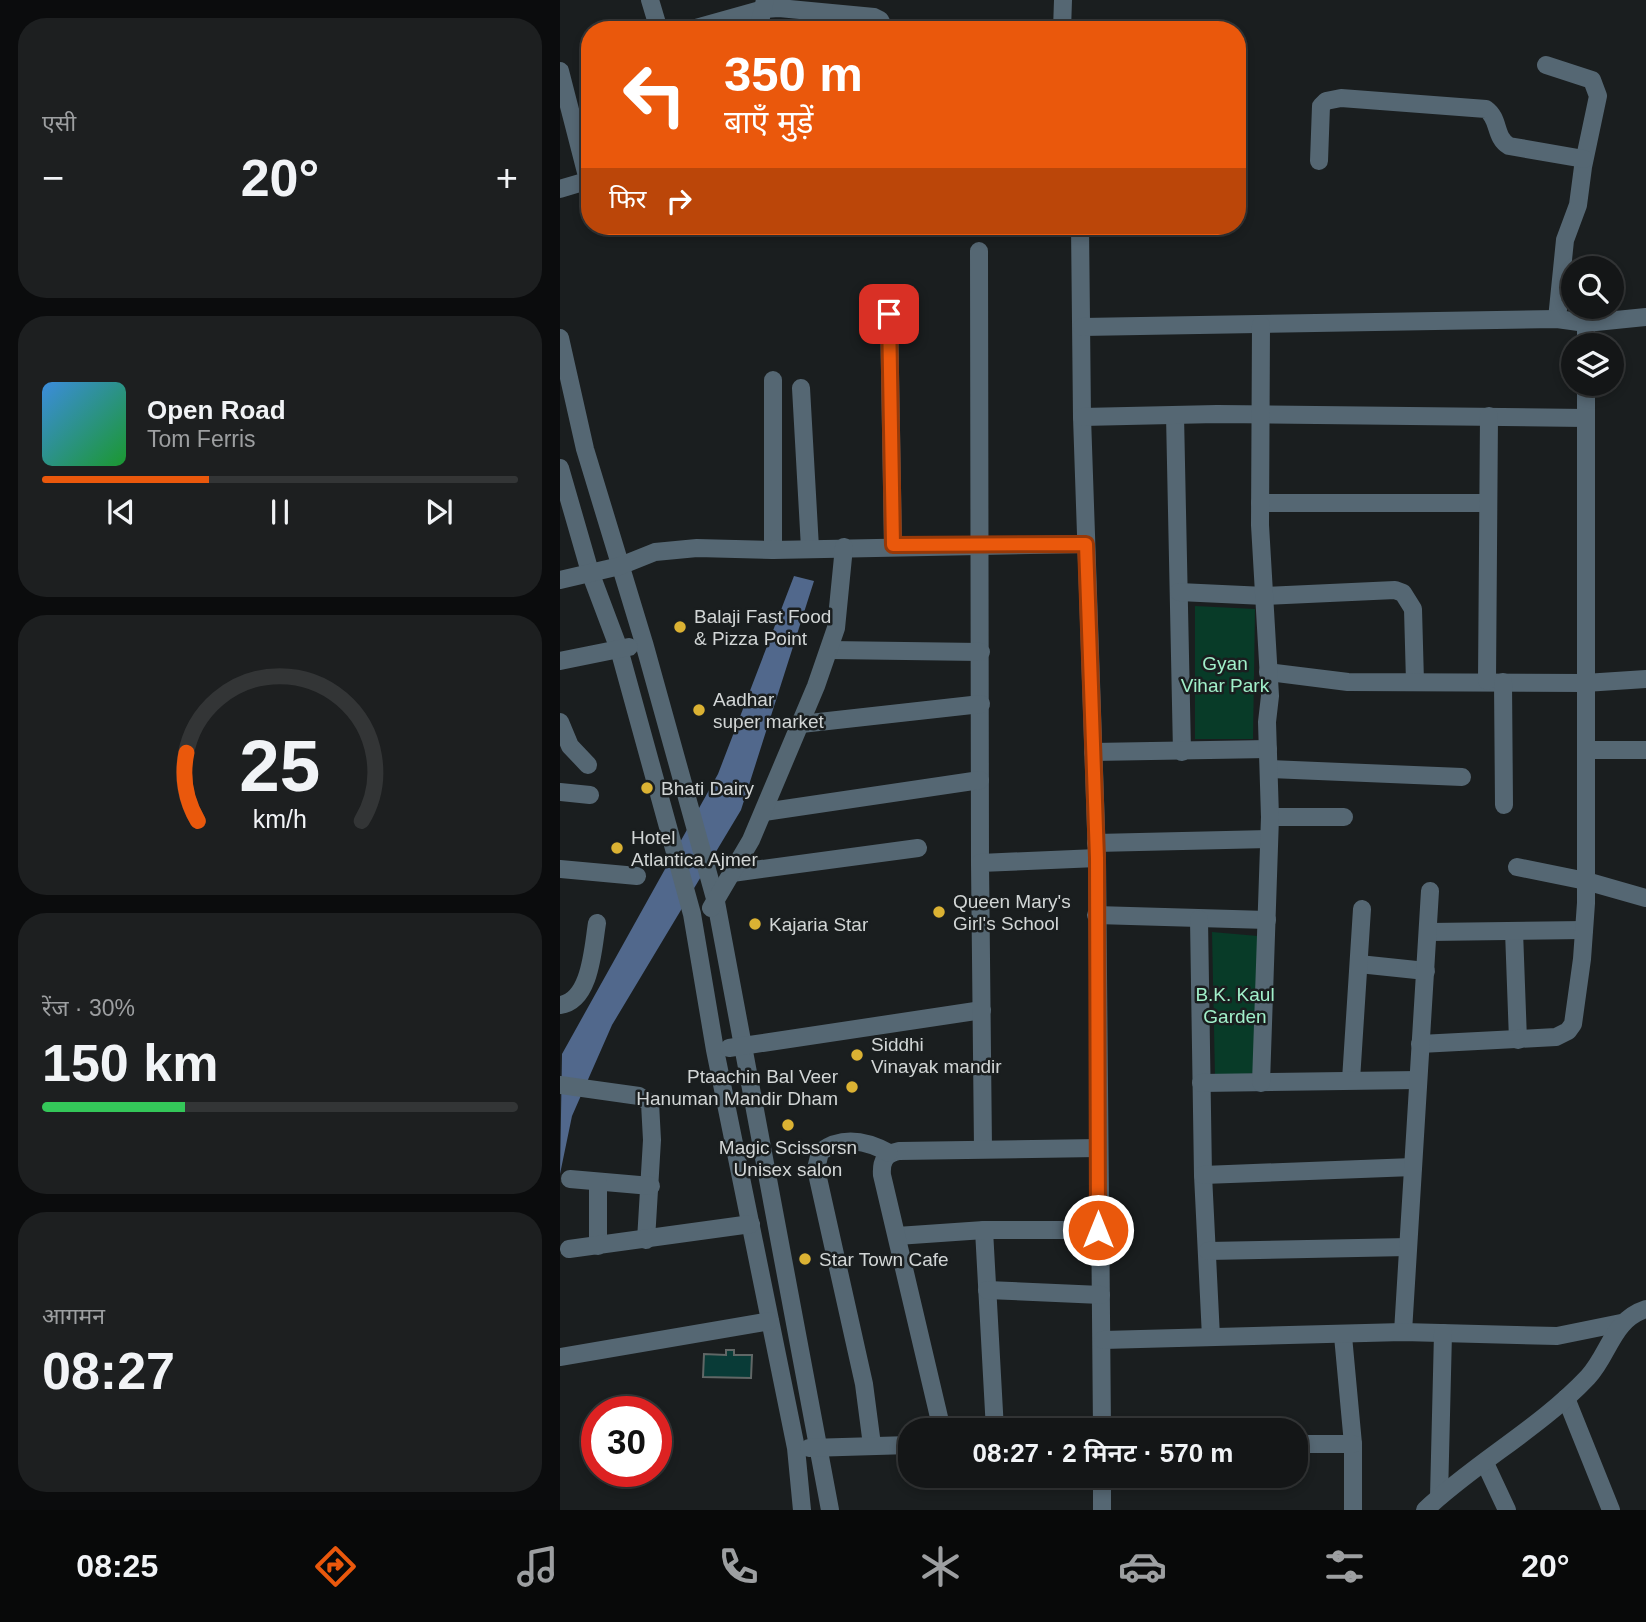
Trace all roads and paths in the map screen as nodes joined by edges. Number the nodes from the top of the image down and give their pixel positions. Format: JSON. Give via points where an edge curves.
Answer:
{"nodes":[{"id":1,"x":650,"y":0,"type":"edge"},
{"id":2,"x":1063,"y":0,"type":"edge"},
{"id":3,"x":765,"y":4,"type":"edge"},
{"id":4,"x":656,"y":21,"type":"edge"},
{"id":5,"x":715,"y":21,"type":"edge"},
{"id":6,"x":760,"y":21,"type":"edge"},
{"id":7,"x":880,"y":21,"type":"edge"},
{"id":8,"x":1062,"y":21,"type":"edge"},
{"id":9,"x":1546,"y":65,"type":"dead end"},
{"id":10,"x":560,"y":71,"type":"edge"},
{"id":11,"x":581,"y":150,"type":"edge"},
{"id":12,"x":1584,"y":159,"type":"junction"},
{"id":13,"x":1319,"y":161,"type":"dead end"},
{"id":14,"x":581,"y":182,"type":"edge"},
{"id":15,"x":560,"y":189,"type":"edge"},
{"id":16,"x":1080,"y":235,"type":"edge"},
{"id":17,"x":979,"y":251,"type":"dead end"},
{"id":18,"x":889,"y":314,"type":"dead end"},
{"id":19,"x":1646,"y":317,"type":"edge"},
{"id":20,"x":1557,"y":319,"type":"junction"},
{"id":21,"x":1586,"y":323,"type":"junction"},
{"id":22,"x":1261,"y":325,"type":"junction"},
{"id":23,"x":1082,"y":327,"type":"junction"},
{"id":24,"x":1586,"y":333,"type":"edge"},
{"id":25,"x":560,"y":338,"type":"edge"},
{"id":26,"x":773,"y":380,"type":"dead end"},
{"id":27,"x":801,"y":388,"type":"dead end"},
{"id":28,"x":1586,"y":396,"type":"edge"},
{"id":29,"x":1175,"y":415,"type":"junction"},
{"id":30,"x":1260,"y":415,"type":"junction"},
{"id":31,"x":1489,"y":416,"type":"junction"},
{"id":32,"x":1082,"y":417,"type":"junction"},
{"id":33,"x":1586,"y":418,"type":"junction"},
{"id":34,"x":560,"y":468,"type":"edge"},
{"id":35,"x":1260,"y":503,"type":"junction"},
{"id":36,"x":1488,"y":503,"type":"junction"},
{"id":37,"x":1086,"y":544,"type":"junction"},
{"id":38,"x":893,"y":545,"type":"junction"},
{"id":39,"x":982,"y":545,"type":"junction"},
{"id":40,"x":844,"y":547,"type":"junction"},
{"id":41,"x":807,"y":549,"type":"junction"},
{"id":42,"x":777,"y":550,"type":"junction"},
{"id":43,"x":620,"y":566,"type":"junction"},
{"id":44,"x":590,"y":572,"type":"junction"},
{"id":45,"x":560,"y":580,"type":"edge"},
{"id":46,"x":1179,"y":592,"type":"junction"},
{"id":47,"x":1265,"y":596,"type":"junction"},
{"id":48,"x":644,"y":643,"type":"junction"},
{"id":49,"x":619,"y":649,"type":"junction"},
{"id":50,"x":829,"y":650,"type":"junction"},
{"id":51,"x":981,"y":652,"type":"junction"},
{"id":52,"x":560,"y":661,"type":"edge"},
{"id":53,"x":1268,"y":672,"type":"junction"},
{"id":54,"x":1646,"y":679,"type":"edge"},
{"id":55,"x":1415,"y":682,"type":"junction"},
{"id":56,"x":1495,"y":682,"type":"junction"},
{"id":57,"x":1585,"y":683,"type":"junction"},
{"id":58,"x":981,"y":705,"type":"junction"},
{"id":59,"x":560,"y":722,"type":"edge"},
{"id":60,"x":801,"y":724,"type":"junction"},
{"id":61,"x":1268,"y":749,"type":"junction"},
{"id":62,"x":1587,"y":750,"type":"junction"},
{"id":63,"x":1646,"y":750,"type":"edge"},
{"id":64,"x":1093,"y":752,"type":"junction"},
{"id":65,"x":1182,"y":752,"type":"junction"},
{"id":66,"x":588,"y":765,"type":"dead end"},
{"id":67,"x":1269,"y":769,"type":"junction"},
{"id":68,"x":1462,"y":777,"type":"dead end"},
{"id":69,"x":980,"y":780,"type":"junction"},
{"id":70,"x":560,"y":792,"type":"edge"},
{"id":71,"x":590,"y":795,"type":"dead end"},
{"id":72,"x":1504,"y":805,"type":"dead end"},
{"id":73,"x":764,"y":812,"type":"junction"},
{"id":74,"x":1270,"y":817,"type":"junction"},
{"id":75,"x":1344,"y":817,"type":"dead end"},
{"id":76,"x":1269,"y":839,"type":"junction"},
{"id":77,"x":918,"y":848,"type":"dead end"},
{"id":78,"x":1097,"y":850,"type":"junction"},
{"id":79,"x":980,"y":863,"type":"junction"},
{"id":80,"x":1517,"y":867,"type":"dead end"},
{"id":81,"x":560,"y":869,"type":"edge"},
{"id":82,"x":732,"y":873,"type":"junction"},
{"id":83,"x":637,"y":876,"type":"dead end"},
{"id":84,"x":1586,"y":881,"type":"junction"},
{"id":85,"x":1430,"y":891,"type":"dead end"},
{"id":86,"x":713,"y":894,"type":"junction"},
{"id":87,"x":1646,"y":898,"type":"edge"},
{"id":88,"x":1362,"y":909,"type":"dead end"},
{"id":89,"x":1096,"y":915,"type":"junction"},
{"id":90,"x":1199,"y":919,"type":"junction"},
{"id":91,"x":1267,"y":920,"type":"junction"},
{"id":92,"x":694,"y":921,"type":"junction"},
{"id":93,"x":597,"y":923,"type":"dead end"},
{"id":94,"x":1584,"y":930,"type":"junction"},
{"id":95,"x":1514,"y":931,"type":"junction"},
{"id":96,"x":1429,"y":932,"type":"junction"},
{"id":97,"x":1359,"y":964,"type":"junction"},
{"id":98,"x":1426,"y":971,"type":"junction"},
{"id":99,"x":560,"y":1004,"type":"edge"},
{"id":100,"x":982,"y":1010,"type":"junction"},
{"id":101,"x":1518,"y":1040,"type":"junction"},
{"id":102,"x":1420,"y":1044,"type":"junction"},
{"id":103,"x":741,"y":1046,"type":"junction"},
{"id":104,"x":715,"y":1050,"type":"junction"},
{"id":105,"x":1351,"y":1080,"type":"junction"},
{"id":106,"x":1418,"y":1080,"type":"junction"},
{"id":107,"x":1201,"y":1083,"type":"junction"},
{"id":108,"x":1261,"y":1083,"type":"junction"},
{"id":109,"x":560,"y":1086,"type":"edge"},
{"id":110,"x":983,"y":1149,"type":"junction"},
{"id":111,"x":1098,"y":1149,"type":"junction"},
{"id":112,"x":890,"y":1153,"type":"junction"},
{"id":113,"x":1413,"y":1167,"type":"junction"},
{"id":114,"x":1203,"y":1175,"type":"junction"},
{"id":115,"x":569,"y":1179,"type":"dead end"},
{"id":116,"x":598,"y":1182,"type":"junction"},
{"id":117,"x":650,"y":1186,"type":"junction"},
{"id":118,"x":751,"y":1224,"type":"junction"},
{"id":119,"x":984,"y":1230,"type":"junction"},
{"id":120,"x":1098,"y":1230,"type":"junction"},
{"id":121,"x":897,"y":1236,"type":"junction"},
{"id":122,"x":646,"y":1240,"type":"junction"},
{"id":123,"x":598,"y":1246,"type":"junction"},
{"id":124,"x":1408,"y":1247,"type":"junction"},
{"id":125,"x":569,"y":1249,"type":"dead end"},
{"id":126,"x":1208,"y":1251,"type":"junction"},
{"id":127,"x":987,"y":1290,"type":"junction"},
{"id":128,"x":1101,"y":1295,"type":"junction"},
{"id":129,"x":1646,"y":1309,"type":"edge"},
{"id":130,"x":770,"y":1321,"type":"junction"},
{"id":131,"x":1621,"y":1323,"type":"junction"},
{"id":132,"x":1403,"y":1332,"type":"junction"},
{"id":133,"x":1443,"y":1333,"type":"junction"},
{"id":134,"x":1343,"y":1336,"type":"junction"},
{"id":135,"x":1211,"y":1337,"type":"junction"},
{"id":136,"x":1103,"y":1340,"type":"junction"},
{"id":137,"x":561,"y":1357,"type":"edge"},
{"id":138,"x":1566,"y":1398,"type":"junction"},
{"id":139,"x":939,"y":1418,"type":"edge"},
{"id":140,"x":994,"y":1418,"type":"edge"},
{"id":141,"x":1102,"y":1418,"type":"edge"},
{"id":142,"x":1308,"y":1444,"type":"edge"},
{"id":143,"x":1353,"y":1444,"type":"junction"},
{"id":144,"x":872,"y":1445,"type":"junction"},
{"id":145,"x":898,"y":1445,"type":"edge"},
{"id":146,"x":796,"y":1448,"type":"junction"},
{"id":147,"x":821,"y":1448,"type":"junction"},
{"id":148,"x":1485,"y":1463,"type":"junction"},
{"id":149,"x":1102,"y":1488,"type":"edge"},
{"id":150,"x":1439,"y":1497,"type":"junction"},
{"id":151,"x":803,"y":1510,"type":"edge"},
{"id":152,"x":830,"y":1510,"type":"edge"},
{"id":153,"x":1102,"y":1510,"type":"edge"},
{"id":154,"x":1353,"y":1510,"type":"edge"},
{"id":155,"x":1425,"y":1510,"type":"edge"},
{"id":156,"x":1507,"y":1510,"type":"edge"},
{"id":157,"x":1611,"y":1510,"type":"edge"}],
"edges":[{"from":1,"to":4,"type":"street"},
{"from":2,"to":8,"type":"street"},
{"from":3,"to":5,"type":"street"},
{"from":3,"to":6,"type":"street"},
{"from":3,"to":7,"type":"street"},
{"from":9,"to":12,"type":"street","via":[[1592,80],[1597,88]]},
{"from":10,"to":11,"type":"street"},
{"from":12,"to":13,"type":"street","via":[[1509,146],[1501,141],[1496,121],[1486,109],[1341,97],[1321,106]]},
{"from":12,"to":20,"type":"street","via":[[1578,205],[1565,240]]},
{"from":14,"to":15,"type":"street"},
{"from":16,"to":23,"type":"street"},
{"from":17,"to":39,"type":"street"},
{"from":18,"to":38,"type":"street"},
{"from":19,"to":21,"type":"street"},
{"from":20,"to":21,"type":"street"},
{"from":20,"to":22,"type":"street"},
{"from":21,"to":24,"type":"street"},
{"from":22,"to":23,"type":"street"},
{"from":22,"to":30,"type":"street"},
{"from":23,"to":32,"type":"street"},
{"from":25,"to":43,"type":"street","via":[[585,449]]},
{"from":26,"to":42,"type":"street"},
{"from":27,"to":41,"type":"street"},
{"from":28,"to":33,"type":"street"},
{"from":29,"to":30,"type":"street"},
{"from":29,"to":32,"type":"street"},
{"from":29,"to":46,"type":"street"},
{"from":30,"to":31,"type":"street"},
{"from":30,"to":35,"type":"street"},
{"from":31,"to":33,"type":"street"},
{"from":31,"to":36,"type":"street"},
{"from":32,"to":37,"type":"street"},
{"from":33,"to":57,"type":"street"},
{"from":34,"to":44,"type":"street"},
{"from":35,"to":36,"type":"street"},
{"from":35,"to":47,"type":"street"},
{"from":36,"to":56,"type":"street"},
{"from":37,"to":39,"type":"street"},
{"from":37,"to":64,"type":"street"},
{"from":38,"to":39,"type":"street"},
{"from":38,"to":40,"type":"street"},
{"from":39,"to":51,"type":"street"},
{"from":40,"to":41,"type":"street"},
{"from":40,"to":50,"type":"street","via":[[840,601]]},
{"from":41,"to":42,"type":"street"},
{"from":42,"to":43,"type":"street","via":[[655,552]]},
{"from":43,"to":44,"type":"street"},
{"from":43,"to":48,"type":"street"},
{"from":44,"to":45,"type":"street"},
{"from":44,"to":49,"type":"street"},
{"from":46,"to":47,"type":"street"},
{"from":46,"to":65,"type":"street"},
{"from":47,"to":53,"type":"street"},
{"from":47,"to":55,"type":"street","via":[[1403,593],[1413,609]]},
{"from":48,"to":49,"type":"street"},
{"from":48,"to":86,"type":"street"},
{"from":49,"to":52,"type":"street"},
{"from":49,"to":92,"type":"street"},
{"from":50,"to":51,"type":"street"},
{"from":50,"to":60,"type":"street"},
{"from":51,"to":58,"type":"street"},
{"from":53,"to":55,"type":"street","via":[[1348,682]]},
{"from":53,"to":61,"type":"street"},
{"from":54,"to":57,"type":"street"},
{"from":55,"to":56,"type":"street"},
{"from":56,"to":57,"type":"street"},
{"from":56,"to":72,"type":"street"},
{"from":57,"to":62,"type":"street"},
{"from":58,"to":60,"type":"street"},
{"from":58,"to":69,"type":"street"},
{"from":59,"to":66,"type":"street","via":[[570,746]]},
{"from":60,"to":73,"type":"street"},
{"from":61,"to":65,"type":"street"},
{"from":61,"to":67,"type":"street"},
{"from":62,"to":63,"type":"street"},
{"from":62,"to":84,"type":"street"},
{"from":64,"to":65,"type":"street"},
{"from":64,"to":78,"type":"street"},
{"from":67,"to":68,"type":"street"},
{"from":67,"to":74,"type":"street"},
{"from":69,"to":73,"type":"street"},
{"from":69,"to":79,"type":"street"},
{"from":70,"to":71,"type":"street"},
{"from":73,"to":82,"type":"street"},
{"from":74,"to":75,"type":"street"},
{"from":74,"to":76,"type":"street"},
{"from":76,"to":78,"type":"street"},
{"from":76,"to":91,"type":"street"},
{"from":77,"to":82,"type":"street"},
{"from":78,"to":79,"type":"street"},
{"from":78,"to":89,"type":"street"},
{"from":79,"to":100,"type":"street"},
{"from":80,"to":84,"type":"street"},
{"from":81,"to":83,"type":"street"},
{"from":82,"to":86,"type":"street"},
{"from":84,"to":87,"type":"street"},
{"from":84,"to":94,"type":"street"},
{"from":85,"to":96,"type":"street"},
{"from":86,"to":92,"type":"street"},
{"from":86,"to":103,"type":"street"},
{"from":88,"to":97,"type":"street"},
{"from":89,"to":90,"type":"street"},
{"from":89,"to":111,"type":"street"},
{"from":90,"to":91,"type":"street"},
{"from":90,"to":107,"type":"street"},
{"from":91,"to":108,"type":"street"},
{"from":92,"to":104,"type":"street"},
{"from":93,"to":99,"type":"street","via":[[588,973],[572,999]]},
{"from":94,"to":95,"type":"street"},
{"from":94,"to":101,"type":"street","via":[[1573,1024],[1556,1037]]},
{"from":95,"to":96,"type":"street"},
{"from":95,"to":101,"type":"street"},
{"from":96,"to":98,"type":"street"},
{"from":97,"to":98,"type":"street"},
{"from":97,"to":105,"type":"street"},
{"from":98,"to":102,"type":"street"},
{"from":100,"to":103,"type":"street"},
{"from":100,"to":110,"type":"street"},
{"from":101,"to":102,"type":"street"},
{"from":102,"to":106,"type":"street"},
{"from":103,"to":104,"type":"street"},
{"from":103,"to":147,"type":"street"},
{"from":104,"to":118,"type":"street"},
{"from":105,"to":106,"type":"street"},
{"from":105,"to":108,"type":"street"},
{"from":106,"to":113,"type":"street"},
{"from":107,"to":108,"type":"street"},
{"from":107,"to":114,"type":"street"},
{"from":109,"to":117,"type":"street","via":[[646,1098],[652,1112]]},
{"from":110,"to":111,"type":"street"},
{"from":110,"to":112,"type":"street"},
{"from":111,"to":120,"type":"street"},
{"from":112,"to":121,"type":"street","via":[[884,1158],[882,1175]]},
{"from":112,"to":144,"type":"street","via":[[846,1140],[827,1146],[816,1157],[870,1410]]},
{"from":113,"to":114,"type":"street"},
{"from":113,"to":124,"type":"street"},
{"from":114,"to":126,"type":"street"},
{"from":115,"to":116,"type":"street"},
{"from":116,"to":117,"type":"street"},
{"from":116,"to":123,"type":"street"},
{"from":117,"to":122,"type":"street"},
{"from":118,"to":122,"type":"street"},
{"from":118,"to":130,"type":"street"},
{"from":119,"to":120,"type":"street"},
{"from":119,"to":121,"type":"street"},
{"from":119,"to":127,"type":"street"},
{"from":120,"to":128,"type":"street"},
{"from":121,"to":139,"type":"street"},
{"from":122,"to":123,"type":"street"},
{"from":123,"to":125,"type":"street"},
{"from":124,"to":126,"type":"street"},
{"from":124,"to":132,"type":"street"},
{"from":126,"to":135,"type":"street"},
{"from":127,"to":128,"type":"street"},
{"from":127,"to":140,"type":"street"},
{"from":128,"to":136,"type":"street"},
{"from":129,"to":131,"type":"street"},
{"from":130,"to":137,"type":"street"},
{"from":130,"to":146,"type":"street"},
{"from":131,"to":133,"type":"street","via":[[1557,1336]]},
{"from":131,"to":138,"type":"street","via":[[1597,1367]]},
{"from":132,"to":133,"type":"street"},
{"from":132,"to":134,"type":"street"},
{"from":133,"to":150,"type":"street"},
{"from":134,"to":135,"type":"street"},
{"from":134,"to":143,"type":"street"},
{"from":135,"to":136,"type":"street"},
{"from":136,"to":141,"type":"street"},
{"from":138,"to":148,"type":"street"},
{"from":138,"to":157,"type":"street"},
{"from":142,"to":143,"type":"street"},
{"from":143,"to":154,"type":"street"},
{"from":144,"to":145,"type":"street"},
{"from":144,"to":147,"type":"street"},
{"from":146,"to":147,"type":"street"},
{"from":146,"to":151,"type":"street"},
{"from":147,"to":152,"type":"street"},
{"from":148,"to":150,"type":"street"},
{"from":148,"to":156,"type":"street"},
{"from":149,"to":153,"type":"street"},
{"from":150,"to":155,"type":"street"}]}
